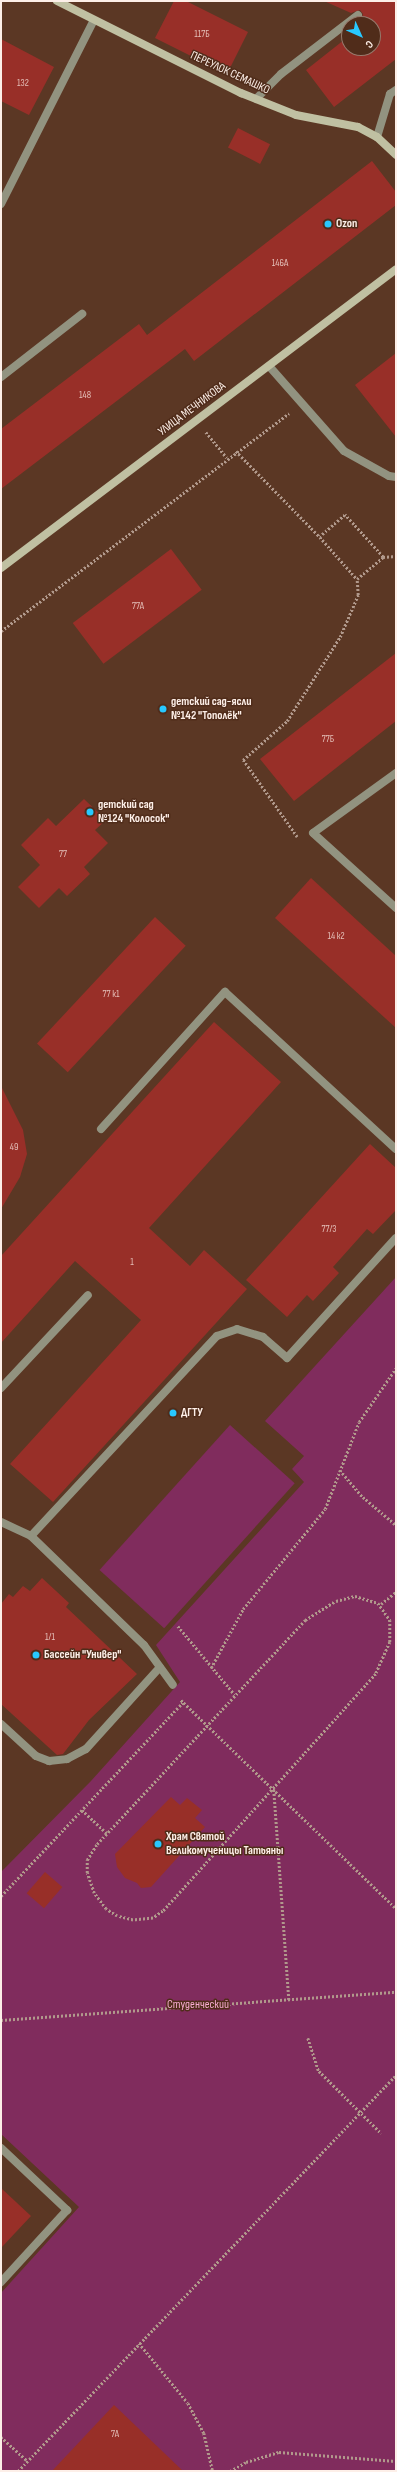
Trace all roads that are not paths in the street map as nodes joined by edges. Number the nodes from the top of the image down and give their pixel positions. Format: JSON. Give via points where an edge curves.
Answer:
{"nodes":[{"id":1,"x":56,"y":1,"type":"edge"},
{"id":2,"x":358,"y":15,"type":"dead end"},
{"id":3,"x":94,"y":20,"type":"junction"},
{"id":4,"x":396,"y":90,"type":"edge"},
{"id":5,"x":256,"y":99,"type":"junction"},
{"id":6,"x":377,"y":138,"type":"junction"},
{"id":7,"x":396,"y":155,"type":"edge"},
{"id":8,"x":1,"y":204,"type":"edge"},
{"id":9,"x":396,"y":269,"type":"edge"},
{"id":10,"x":82,"y":314,"type":"dead end"},
{"id":11,"x":268,"y":366,"type":"junction"},
{"id":12,"x":1,"y":377,"type":"edge"},
{"id":13,"x":396,"y":477,"type":"edge"},
{"id":14,"x":2,"y":566,"type":"edge"},
{"id":15,"x":396,"y":773,"type":"edge"},
{"id":16,"x":396,"y":908,"type":"edge"},
{"id":17,"x":101,"y":1129,"type":"dead end"},
{"id":18,"x":396,"y":1149,"type":"edge"},
{"id":19,"x":396,"y":1238,"type":"edge"},
{"id":20,"x":88,"y":1295,"type":"dead end"},
{"id":21,"x":1,"y":1388,"type":"edge"},
{"id":22,"x":1,"y":1522,"type":"edge"},
{"id":23,"x":31,"y":1536,"type":"junction"},
{"id":24,"x":160,"y":1667,"type":"junction"},
{"id":25,"x":173,"y":1685,"type":"road end"},
{"id":26,"x":1,"y":1724,"type":"edge"},
{"id":27,"x":1,"y":2148,"type":"edge"},
{"id":28,"x":1,"y":2282,"type":"edge"}],
"edges":[{"from":1,"to":3,"type":"main road","name":"ПЕРЕУЛОК СЕМАШКО"},
{"from":2,"to":5,"type":"lane","via":[[281,74]]},
{"from":3,"to":5,"type":"main road","name":"ПЕРЕУЛОК СЕМАШКО"},
{"from":3,"to":8,"type":"lane"},
{"from":4,"to":6,"type":"lane","via":[[390,94]]},
{"from":5,"to":6,"type":"main road","name":"ПЕРЕУЛОК СЕМАШКО","via":[[296,115],[358,127]]},
{"from":6,"to":7,"type":"main road","name":"ПЕРЕУЛОК СЕМАШКО"},
{"from":9,"to":11,"type":"main road","name":"УЛИЦА МЕЧНИКОВА"},
{"from":10,"to":12,"type":"lane"},
{"from":11,"to":13,"type":"lane","via":[[344,451],[388,476]]},
{"from":11,"to":14,"type":"main road","name":"УЛИЦА МЕЧНИКОВА"},
{"from":15,"to":16,"type":"lane","via":[[313,833]]},
{"from":17,"to":18,"type":"lane","via":[[225,992]]},
{"from":19,"to":23,"type":"lane","via":[[287,1358],[263,1337],[238,1330],[217,1336]]},
{"from":20,"to":21,"type":"lane"},
{"from":22,"to":23,"type":"lane"},
{"from":23,"to":24,"type":"lane","via":[[144,1645]]},
{"from":24,"to":25,"type":"lane"},
{"from":24,"to":26,"type":"lane","via":[[86,1749],[67,1759],[49,1761],[36,1756]]},
{"from":27,"to":28,"type":"lane","via":[[67,2210]]}]}
